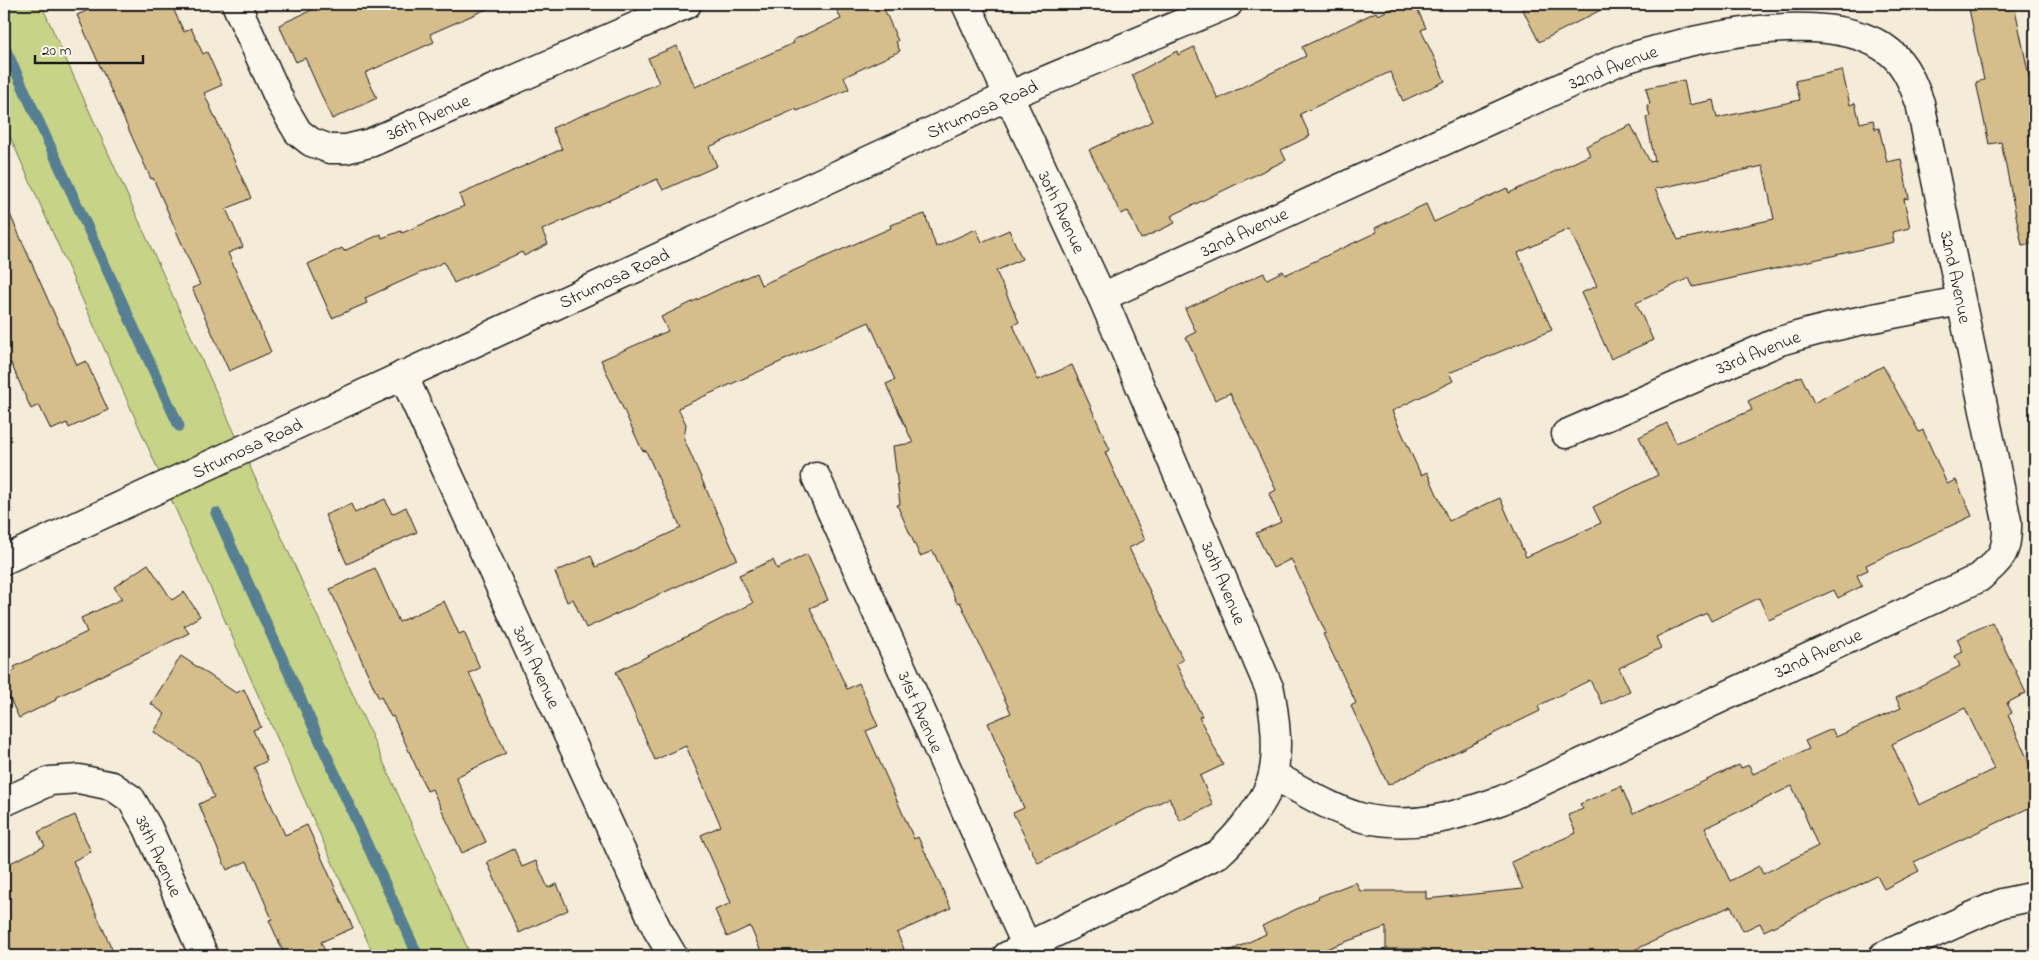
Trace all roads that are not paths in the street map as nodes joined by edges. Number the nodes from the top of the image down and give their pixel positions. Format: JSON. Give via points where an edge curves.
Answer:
{"nodes":[{"id":1,"x":236,"y":4,"type":"edge"},
{"id":2,"x":687,"y":4,"type":"edge"},
{"id":3,"x":966,"y":4,"type":"edge"},
{"id":4,"x":1228,"y":4,"type":"edge"},
{"id":5,"x":1008,"y":96,"type":"junction"},
{"id":6,"x":1102,"y":297,"type":"junction"},
{"id":7,"x":1960,"y":300,"type":"junction"},
{"id":8,"x":403,"y":375,"type":"junction"},
{"id":9,"x":1566,"y":434,"type":"dead end"},
{"id":10,"x":816,"y":477,"type":"dead end"},
{"id":11,"x":4,"y":560,"type":"edge"},
{"id":12,"x":1273,"y":775,"type":"junction"},
{"id":13,"x":4,"y":802,"type":"edge"},
{"id":14,"x":2035,"y":896,"type":"edge"},
{"id":15,"x":1017,"y":952,"type":"edge"},
{"id":16,"x":204,"y":956,"type":"edge"},
{"id":17,"x":674,"y":956,"type":"edge"},
{"id":18,"x":1883,"y":956,"type":"edge"}],
"edges":[{"from":1,"to":2,"type":"street","name":"36th Avenue","via":[[281,103],[298,132],[311,142],[330,149],[346,149],[370,143]]},
{"from":3,"to":5,"type":"street","name":"30th Avenue"},
{"from":4,"to":5,"type":"street","name":"Strumosa Road"},
{"from":5,"to":6,"type":"street","name":"30th Avenue"},
{"from":5,"to":8,"type":"street","name":"Strumosa Road"},
{"from":6,"to":7,"type":"street","name":"32nd Avenue","via":[[1620,60],[1719,34],[1823,28],[1864,37],[1890,52],[1911,76],[1920,103]]},
{"from":6,"to":12,"type":"street","name":"30th Avenue","via":[[1270,690],[1276,739]]},
{"from":7,"to":9,"type":"street","name":"33rd Avenue","via":[[1813,331],[1780,342]]},
{"from":7,"to":12,"type":"street","name":"32nd Avenue","via":[[2007,521],[2008,541],[1997,563],[1979,578],[1502,800],[1451,817],[1424,822],[1363,818]]},
{"from":8,"to":11,"type":"street","name":"Strumosa Road"},
{"from":8,"to":17,"type":"street","name":"30th Avenue","via":[[657,929]]},
{"from":10,"to":15,"type":"street","name":"31st Avenue"},
{"from":12,"to":15,"type":"street","name":"30th Avenue","via":[[1251,817],[1236,838],[1218,854]]},
{"from":13,"to":16,"type":"street","name":"38th Avenue","via":[[50,781],[79,779],[112,786],[131,799],[148,828]]},
{"from":14,"to":18,"type":"street","via":[[2002,903]]}]}
